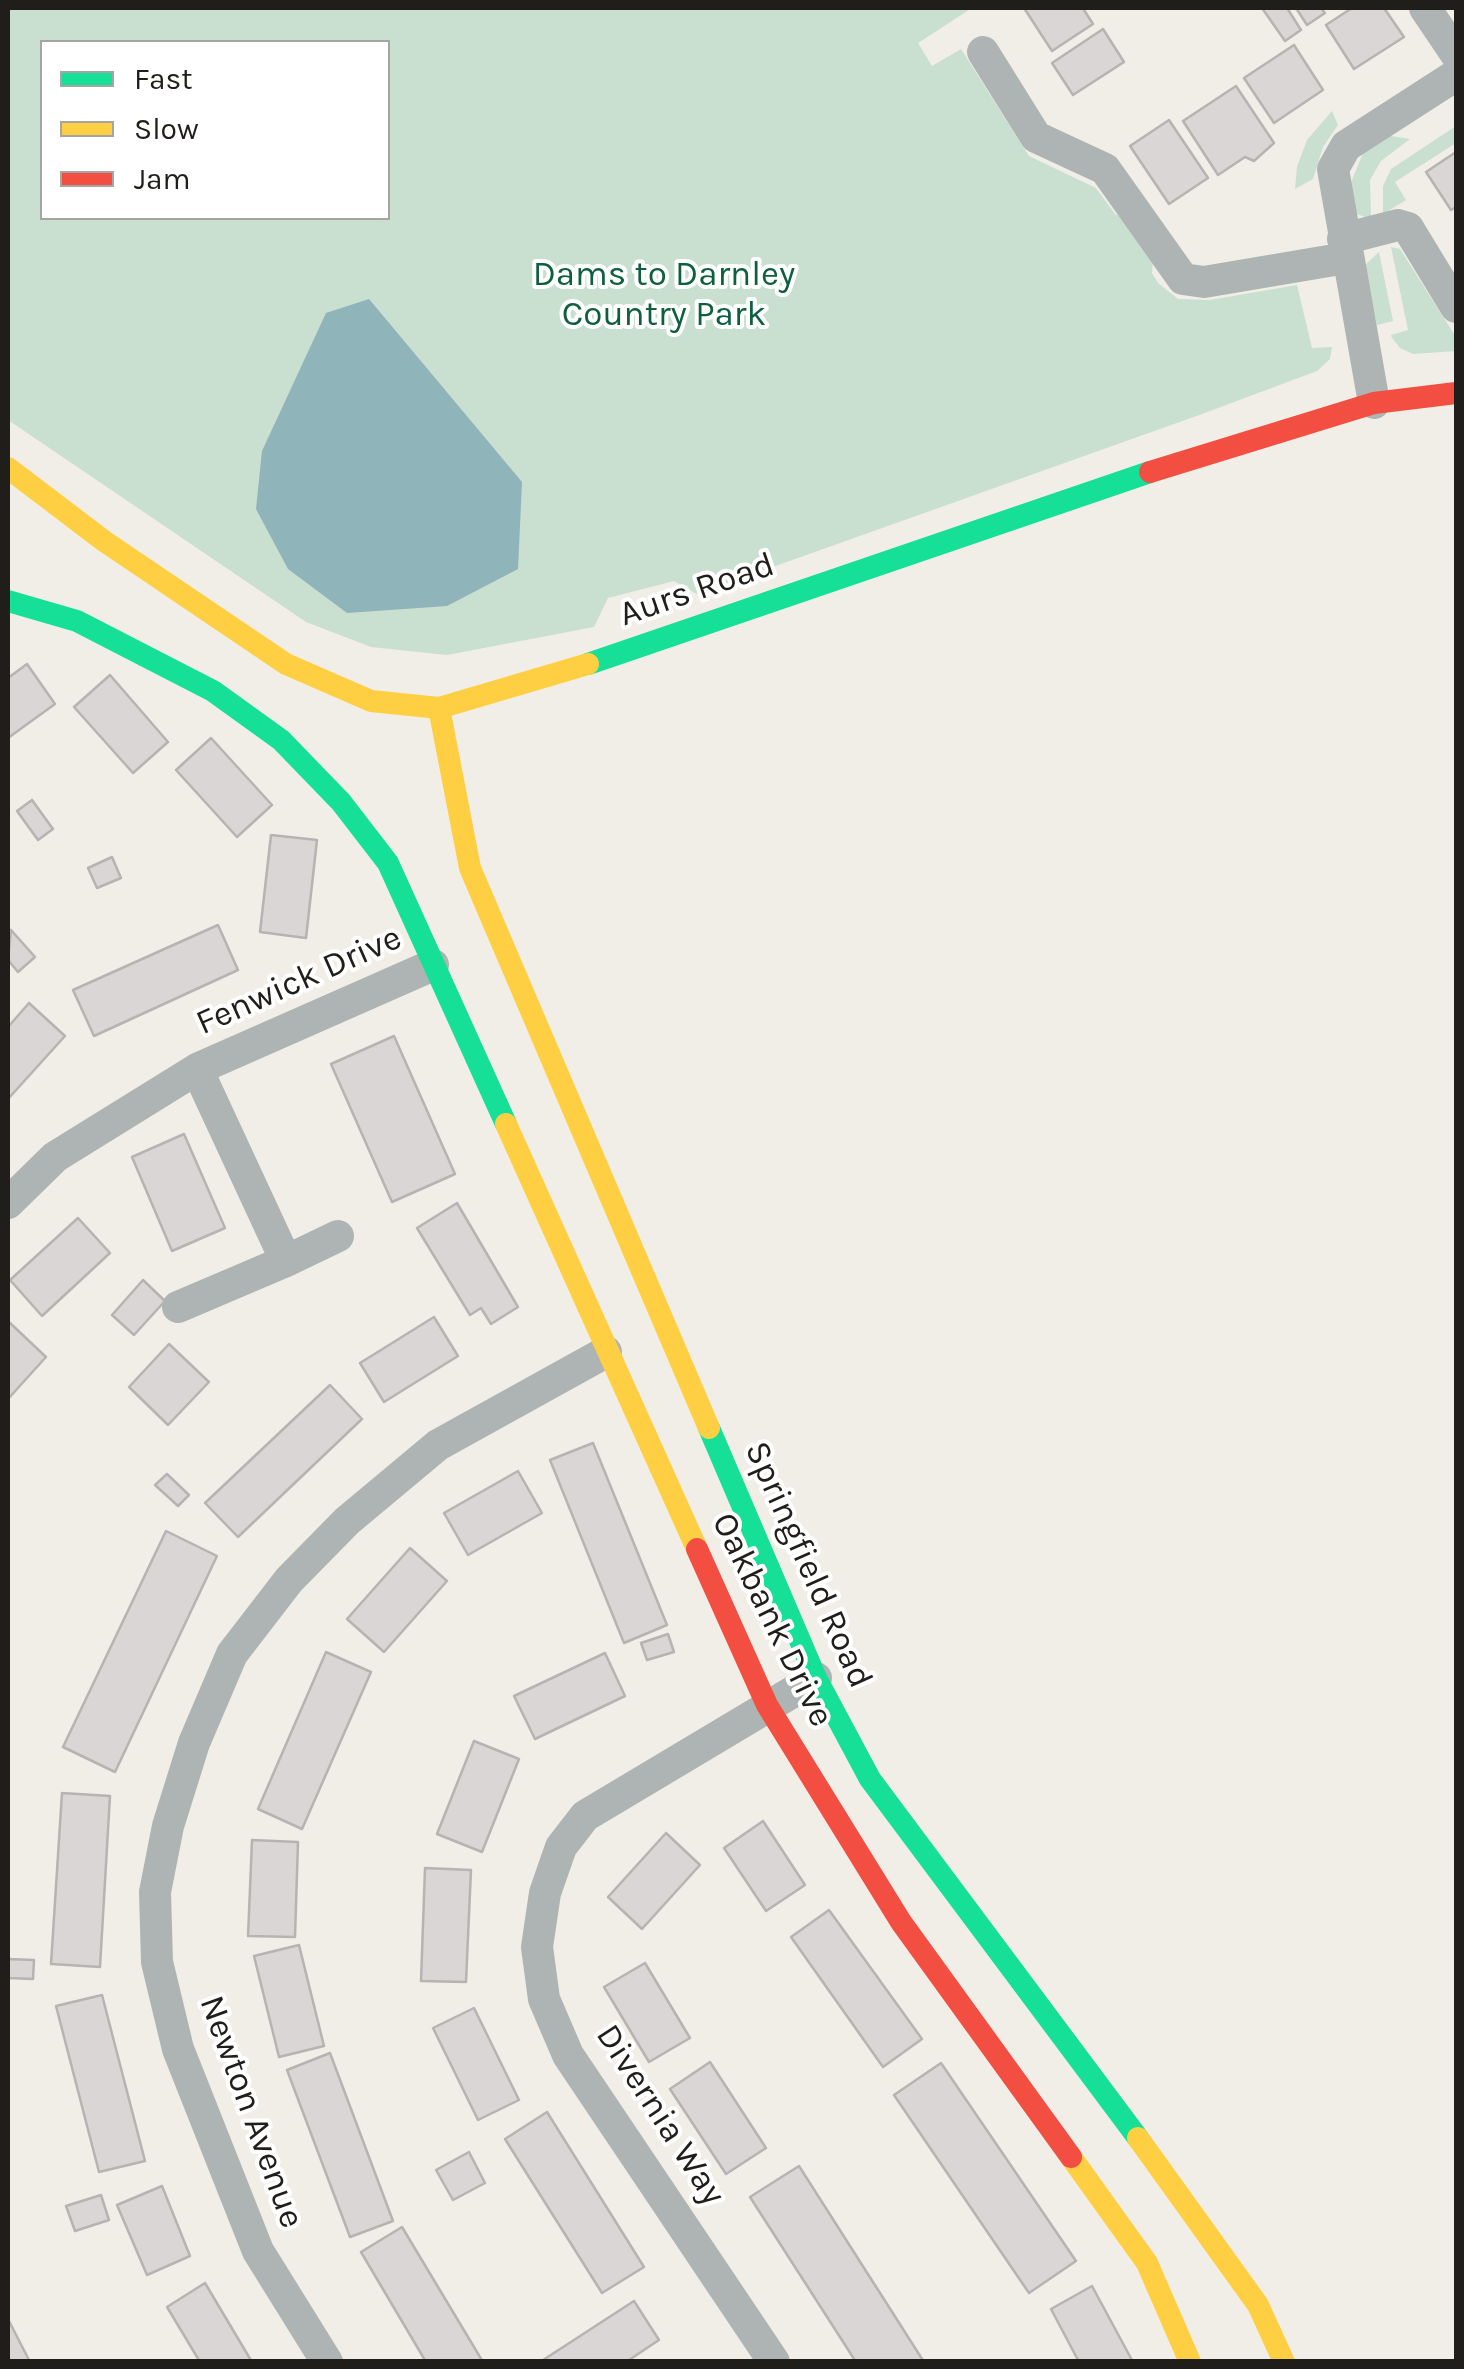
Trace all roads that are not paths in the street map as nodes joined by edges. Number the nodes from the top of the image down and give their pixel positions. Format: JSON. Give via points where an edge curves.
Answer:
{"nodes":[{"id":1,"x":1426,"y":8,"type":"edge"},
{"id":2,"x":983,"y":52,"type":"dead end"},
{"id":3,"x":1456,"y":54,"type":"edge"},
{"id":4,"x":1456,"y":75,"type":"edge"},
{"id":5,"x":1345,"y":248,"type":"junction"},
{"id":6,"x":1456,"y":306,"type":"edge"},
{"id":7,"x":1456,"y":393,"type":"edge"},
{"id":8,"x":1374,"y":403,"type":"junction"},
{"id":9,"x":8,"y":468,"type":"edge"},
{"id":10,"x":8,"y":601,"type":"edge"},
{"id":11,"x":440,"y":708,"type":"junction"},
{"id":12,"x":433,"y":966,"type":"junction"},
{"id":13,"x":197,"y":1069,"type":"junction"},
{"id":14,"x":8,"y":1203,"type":"edge"},
{"id":15,"x":338,"y":1236,"type":"dead end"},
{"id":16,"x":286,"y":1261,"type":"junction"},
{"id":17,"x":178,"y":1307,"type":"dead end"},
{"id":18,"x":606,"y":1352,"type":"junction"},
{"id":19,"x":816,"y":1678,"type":"junction"},
{"id":20,"x":767,"y":1705,"type":"junction"},
{"id":21,"x":774,"y":2361,"type":"edge"},
{"id":22,"x":326,"y":2362,"type":"edge"},
{"id":23,"x":1190,"y":2362,"type":"edge"},
{"id":24,"x":1284,"y":2362,"type":"edge"}],
"edges":[{"from":1,"to":3,"type":"street"},
{"from":2,"to":5,"type":"street","via":[[1036,137],[1105,168],[1183,278],[1204,282]]},
{"from":4,"to":5,"type":"street","via":[[1346,146],[1333,169]]},
{"from":5,"to":6,"type":"street","via":[[1408,228]]},
{"from":5,"to":8,"type":"street"},
{"from":7,"to":8,"type":"street","name":"Aurs Road"},
{"from":8,"to":11,"type":"street","name":"Aurs Road","via":[[1225,446],[639,648]]},
{"from":9,"to":11,"type":"street","name":"Aurs Road","via":[[286,664],[372,701]]},
{"from":10,"to":12,"type":"street","name":"Oakbank Drive","via":[[78,621],[149,654],[281,740],[388,864]]},
{"from":11,"to":19,"type":"street","name":"Springfield Road","via":[[470,868]]},
{"from":12,"to":13,"type":"street","name":"Fenwick Drive"},
{"from":12,"to":18,"type":"street","name":"Oakbank Drive"},
{"from":13,"to":14,"type":"street","name":"Fenwick Drive","via":[[54,1157]]},
{"from":13,"to":16,"type":"street","name":"Fenwick Drive"},
{"from":15,"to":16,"type":"street"},
{"from":16,"to":17,"type":"street"},
{"from":18,"to":20,"type":"street","name":"Oakbank Drive"},
{"from":18,"to":22,"type":"street","name":"Newton Avenue","via":[[438,1444],[346,1521],[290,1580],[232,1654],[168,1826],[156,1892],[158,1962],[178,2049],[258,2251]]},
{"from":19,"to":20,"type":"street","name":"Divernia Way"},
{"from":19,"to":24,"type":"street","name":"Springfield Road","via":[[870,1779],[1213,2238],[1258,2306]]},
{"from":20,"to":21,"type":"street","name":"Divernia Way","via":[[586,1816],[561,1847],[537,1947],[544,1999],[568,2055]]},
{"from":20,"to":23,"type":"street","name":"Oakbank Drive","via":[[901,1922],[1147,2263]]}]}
